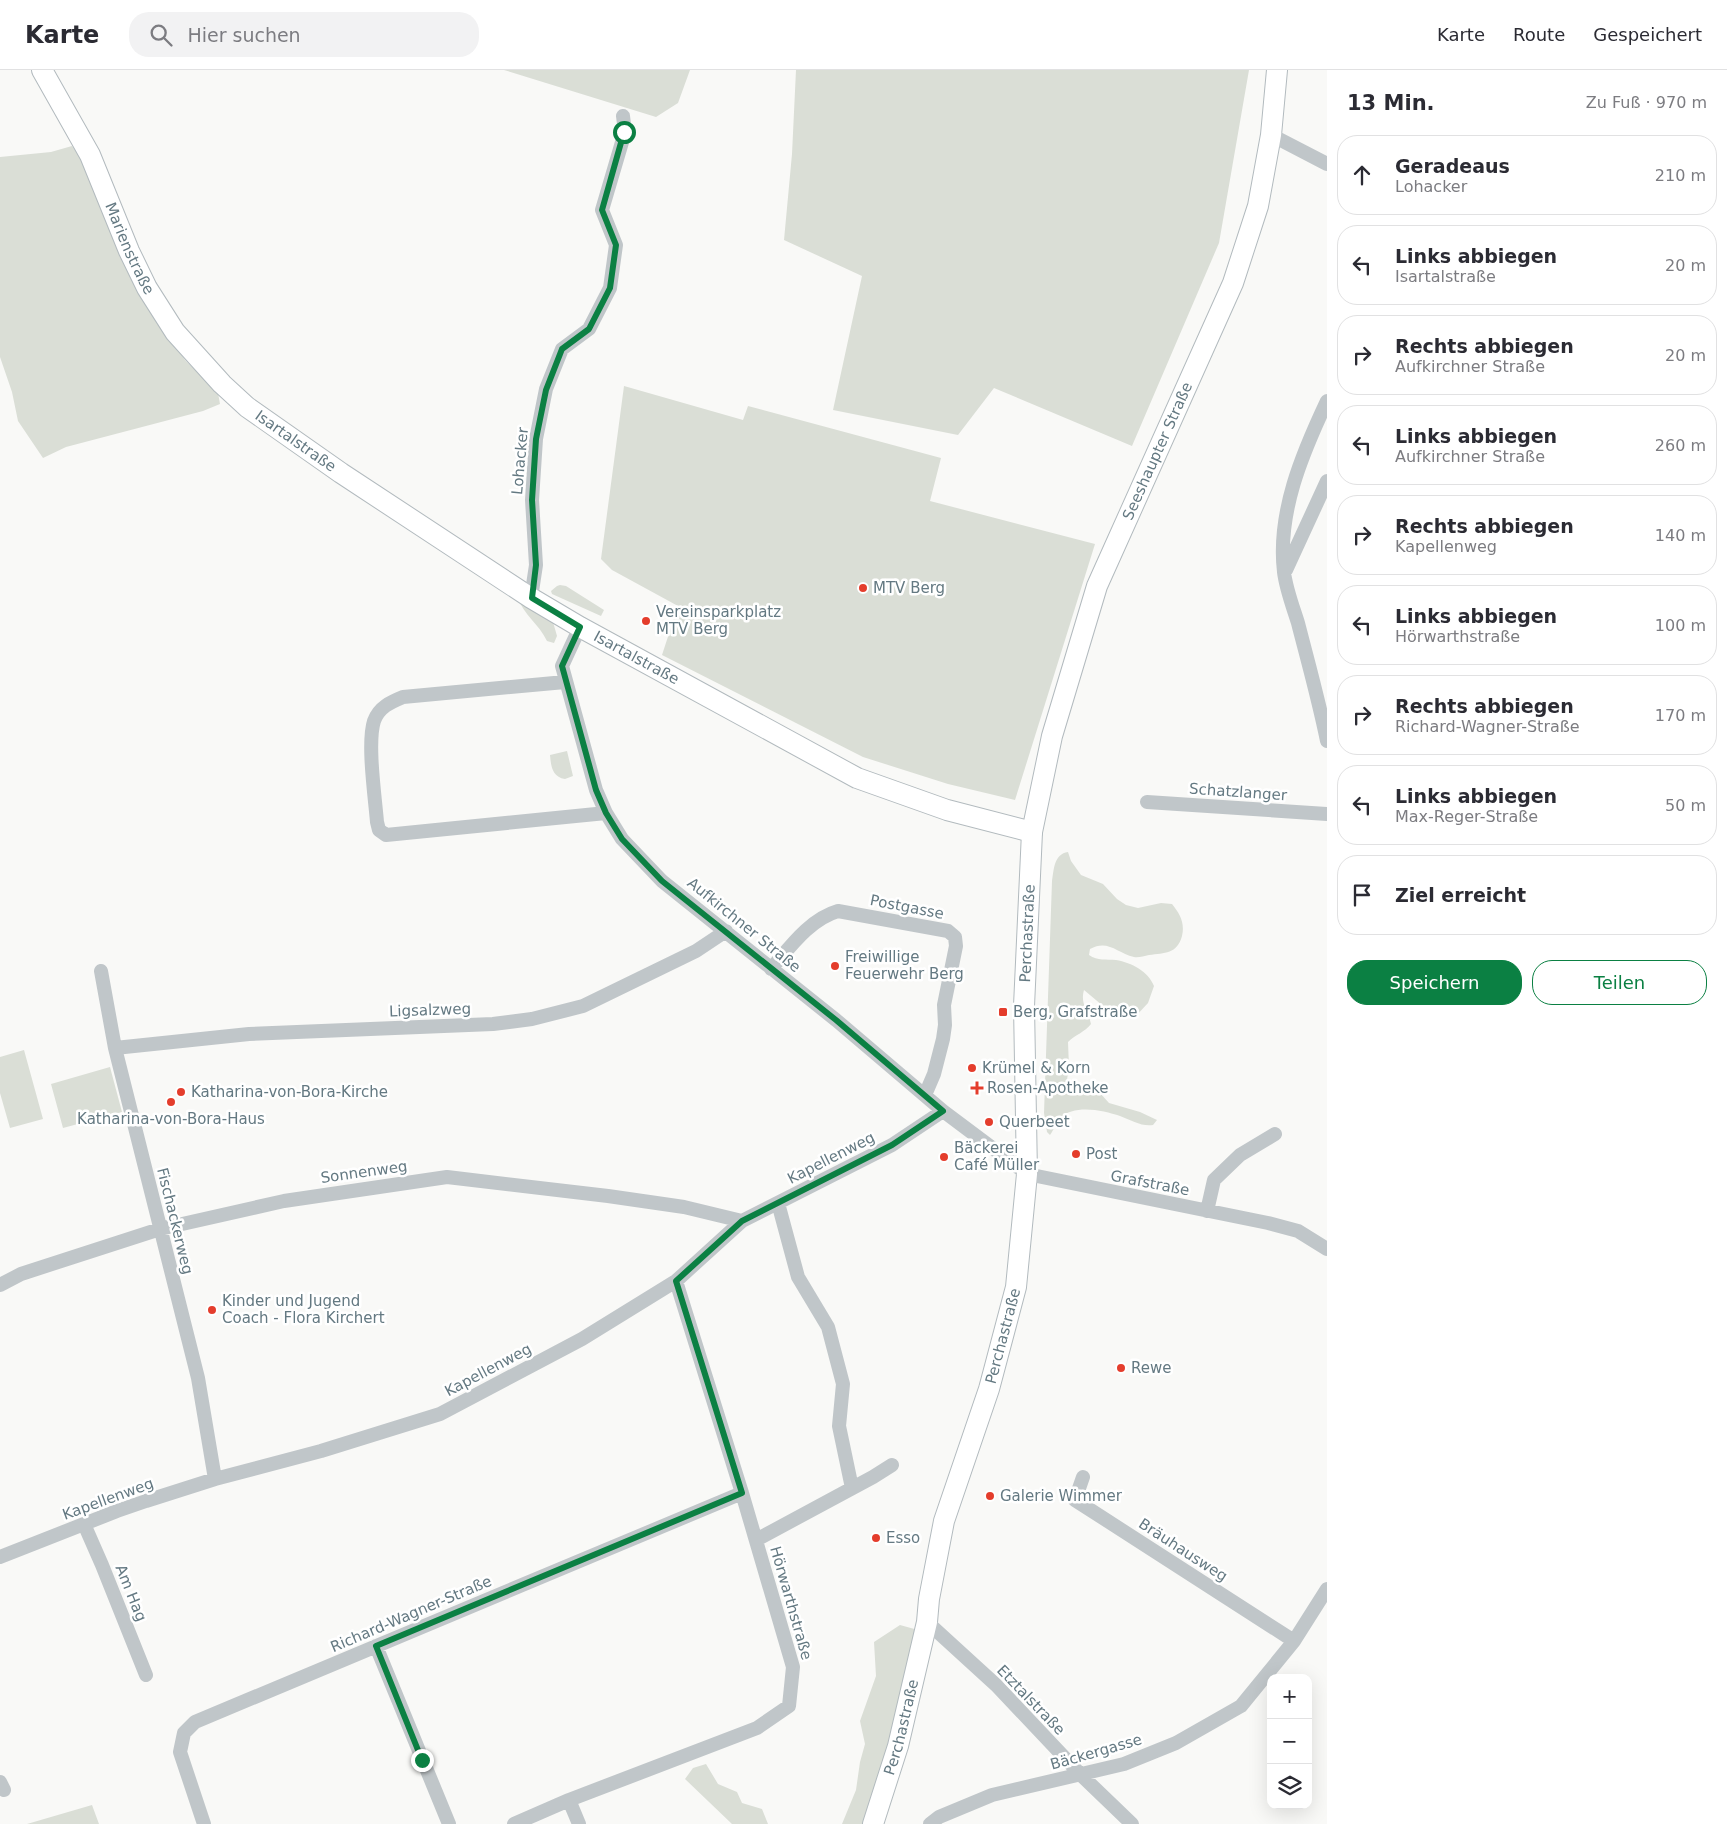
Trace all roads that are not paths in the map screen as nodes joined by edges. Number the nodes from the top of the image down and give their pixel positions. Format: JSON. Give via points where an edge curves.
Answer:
{"nodes":[{"id":1,"x":42,"y":70,"type":"edge"},
{"id":2,"x":1277,"y":70,"type":"edge"},
{"id":3,"x":623,"y":116,"type":"dead end"},
{"id":4,"x":1271,"y":135,"type":"junction"},
{"id":5,"x":1327,"y":164,"type":"edge"},
{"id":6,"x":1327,"y":401,"type":"edge"},
{"id":7,"x":247,"y":406,"type":"joint"},
{"id":8,"x":1327,"y":481,"type":"edge"},
{"id":9,"x":1284,"y":573,"type":"junction"},
{"id":10,"x":532,"y":598,"type":"junction"},
{"id":11,"x":580,"y":627,"type":"junction"},
{"id":12,"x":565,"y":682,"type":"junction"},
{"id":13,"x":1327,"y":694,"type":"edge"},
{"id":14,"x":1321,"y":712,"type":"junction"},
{"id":15,"x":1327,"y":741,"type":"edge"},
{"id":16,"x":1147,"y":802,"type":"dead end"},
{"id":17,"x":606,"y":813,"type":"junction"},
{"id":18,"x":1327,"y":814,"type":"edge"},
{"id":19,"x":1032,"y":832,"type":"junction"},
{"id":20,"x":726,"y":930,"type":"junction"},
{"id":21,"x":771,"y":968,"type":"junction"},
{"id":22,"x":101,"y":971,"type":"dead end"},
{"id":23,"x":115,"y":1048,"type":"junction"},
{"id":24,"x":925,"y":1095,"type":"junction"},
{"id":25,"x":943,"y":1111,"type":"junction"},
{"id":26,"x":1275,"y":1134,"type":"dead end"},
{"id":27,"x":1027,"y":1174,"type":"junction"},
{"id":28,"x":778,"y":1203,"type":"junction"},
{"id":29,"x":1208,"y":1211,"type":"junction"},
{"id":30,"x":742,"y":1221,"type":"junction"},
{"id":31,"x":160,"y":1229,"type":"junction"},
{"id":32,"x":1327,"y":1249,"type":"edge"},
{"id":33,"x":676,"y":1281,"type":"junction"},
{"id":34,"x":0,"y":1285,"type":"edge"},
{"id":35,"x":892,"y":1465,"type":"dead end"},
{"id":36,"x":1083,"y":1477,"type":"dead end"},
{"id":37,"x":215,"y":1479,"type":"junction"},
{"id":38,"x":852,"y":1488,"type":"junction"},
{"id":39,"x":742,"y":1493,"type":"junction"},
{"id":40,"x":84,"y":1524,"type":"junction"},
{"id":41,"x":756,"y":1540,"type":"junction"},
{"id":42,"x":0,"y":1557,"type":"edge"},
{"id":43,"x":1327,"y":1589,"type":"edge"},
{"id":44,"x":927,"y":1622,"type":"junction"},
{"id":45,"x":1294,"y":1641,"type":"junction"},
{"id":46,"x":376,"y":1646,"type":"junction"},
{"id":47,"x":146,"y":1675,"type":"dead end"},
{"id":48,"x":1081,"y":1774,"type":"junction"},
{"id":49,"x":569,"y":1800,"type":"junction"},
{"id":50,"x":204,"y":1824,"type":"edge"},
{"id":51,"x":449,"y":1824,"type":"edge"},
{"id":52,"x":514,"y":1824,"type":"edge"},
{"id":53,"x":579,"y":1824,"type":"edge"},
{"id":54,"x":873,"y":1824,"type":"edge"},
{"id":55,"x":930,"y":1824,"type":"edge"},
{"id":56,"x":1132,"y":1824,"type":"edge"}],
"edges":[{"from":1,"to":7,"type":"main road","name":"Marienstraße","via":[[90,155],[146,288],[175,332],[222,384]]},
{"from":2,"to":4,"type":"main road","name":"Seeshaupter Straße"},
{"from":3,"to":10,"type":"street","name":"Lohacker","via":[[624,132],[602,210],[616,245],[610,288],[589,329],[562,349],[546,390],[536,439],[532,500],[536,565]]},
{"from":4,"to":5,"type":"street"},
{"from":4,"to":19,"type":"main road","name":"Seeshaupter Straße","via":[[1258,206],[1233,283],[1097,586],[1052,736]]},
{"from":6,"to":9,"type":"street","via":[[1306,446],[1292,493],[1283,538]]},
{"from":7,"to":10,"type":"main road","name":"Isartalstraße","via":[[341,473]]},
{"from":8,"to":9,"type":"street"},
{"from":9,"to":14,"type":"street"},
{"from":10,"to":11,"type":"main road","name":"Isartalstraße"},
{"from":11,"to":12,"type":"street","name":"Aufkirchner Straße","via":[[562,666]]},
{"from":11,"to":19,"type":"main road","name":"Isartalstraße","via":[[857,778],[947,810]]},
{"from":12,"to":17,"type":"street","name":"Aufkirchner Straße","via":[[596,790]]},
{"from":12,"to":17,"type":"street","via":[[403,697],[387,703],[374,720],[371,742],[379,830],[386,834]]},
{"from":13,"to":14,"type":"street"},
{"from":14,"to":15,"type":"street"},
{"from":16,"to":18,"type":"street","name":"Schatzlanger"},
{"from":17,"to":20,"type":"street","name":"Aufkirchner Straße","via":[[622,839],[662,881]]},
{"from":19,"to":27,"type":"main road","name":"Perchastraße","via":[[1024,1006]]},
{"from":20,"to":21,"type":"street","name":"Aufkirchner Straße"},
{"from":20,"to":23,"type":"street","name":"Ligsalzweg","via":[[696,951],[583,1006],[532,1019],[493,1024],[250,1034]]},
{"from":21,"to":24,"type":"street","name":"Aufkirchner Straße"},
{"from":21,"to":24,"type":"street","name":"Postgasse","via":[[805,930],[829,913],[838,911],[948,931],[955,937],[956,946],[944,1005],[945,1025]]},
{"from":22,"to":23,"type":"street","name":"Fischackerweg"},
{"from":23,"to":31,"type":"street","name":"Fischackerweg"},
{"from":24,"to":25,"type":"street","name":"Aufkirchner Straße"},
{"from":25,"to":27,"type":"street","name":"Aufkirchner Straße"},
{"from":25,"to":28,"type":"street","name":"Kapellenweg","via":[[892,1145]]},
{"from":26,"to":29,"type":"street","name":"Grafstraße","via":[[1240,1155],[1214,1180]]},
{"from":27,"to":29,"type":"street","name":"Grafstraße"},
{"from":27,"to":44,"type":"main road","name":"Perchastraße","via":[[1016,1287],[989,1389],[944,1521]]},
{"from":28,"to":30,"type":"street","name":"Kapellenweg"},
{"from":28,"to":38,"type":"street","via":[[798,1277],[828,1327],[843,1384],[839,1426]]},
{"from":29,"to":32,"type":"street","name":"Grafstraße","via":[[1298,1231]]},
{"from":30,"to":31,"type":"street","name":"Sonnenweg","via":[[608,1196],[447,1177],[284,1201]]},
{"from":30,"to":33,"type":"street","name":"Kapellenweg"},
{"from":31,"to":34,"type":"street","name":"Sonnenweg","via":[[20,1274]]},
{"from":31,"to":37,"type":"street","name":"Fischackerweg","via":[[198,1378]]},
{"from":33,"to":37,"type":"street","name":"Kapellenweg","via":[[582,1339],[440,1414],[321,1451]]},
{"from":33,"to":39,"type":"street","name":"Hörwarthstraße"},
{"from":35,"to":38,"type":"street"},
{"from":36,"to":45,"type":"street","name":"Bräuhausweg","via":[[1075,1500]]},
{"from":37,"to":40,"type":"street","name":"Kapellenweg"},
{"from":38,"to":41,"type":"street"},
{"from":39,"to":41,"type":"street","name":"Hörwarthstraße"},
{"from":39,"to":46,"type":"street","name":"Richard-Wagner-Straße"},
{"from":40,"to":42,"type":"street","name":"Kapellenweg"},
{"from":40,"to":47,"type":"street","name":"Am Hag"},
{"from":41,"to":49,"type":"street","name":"Hörwarthstraße","via":[[793,1667],[789,1706],[757,1728]]},
{"from":43,"to":45,"type":"street","name":"Bäckergasse"},
{"from":44,"to":48,"type":"street","name":"Etztalstraße","via":[[996,1686]]},
{"from":44,"to":54,"type":"main road","name":"Perchastraße","via":[[898,1746]]},
{"from":45,"to":48,"type":"street","name":"Bäckergasse","via":[[1241,1706],[1176,1744],[1124,1764]]},
{"from":46,"to":50,"type":"street","name":"Richard-Wagner-Straße","via":[[195,1722],[184,1733],[180,1752]]},
{"from":46,"to":51,"type":"street"},
{"from":48,"to":55,"type":"street","name":"Bäckergasse","via":[[992,1795]]},
{"from":48,"to":56,"type":"street","name":"Etztalstraße"},
{"from":49,"to":52,"type":"street","name":"Hörwarthstraße"},
{"from":49,"to":53,"type":"street"}]}
